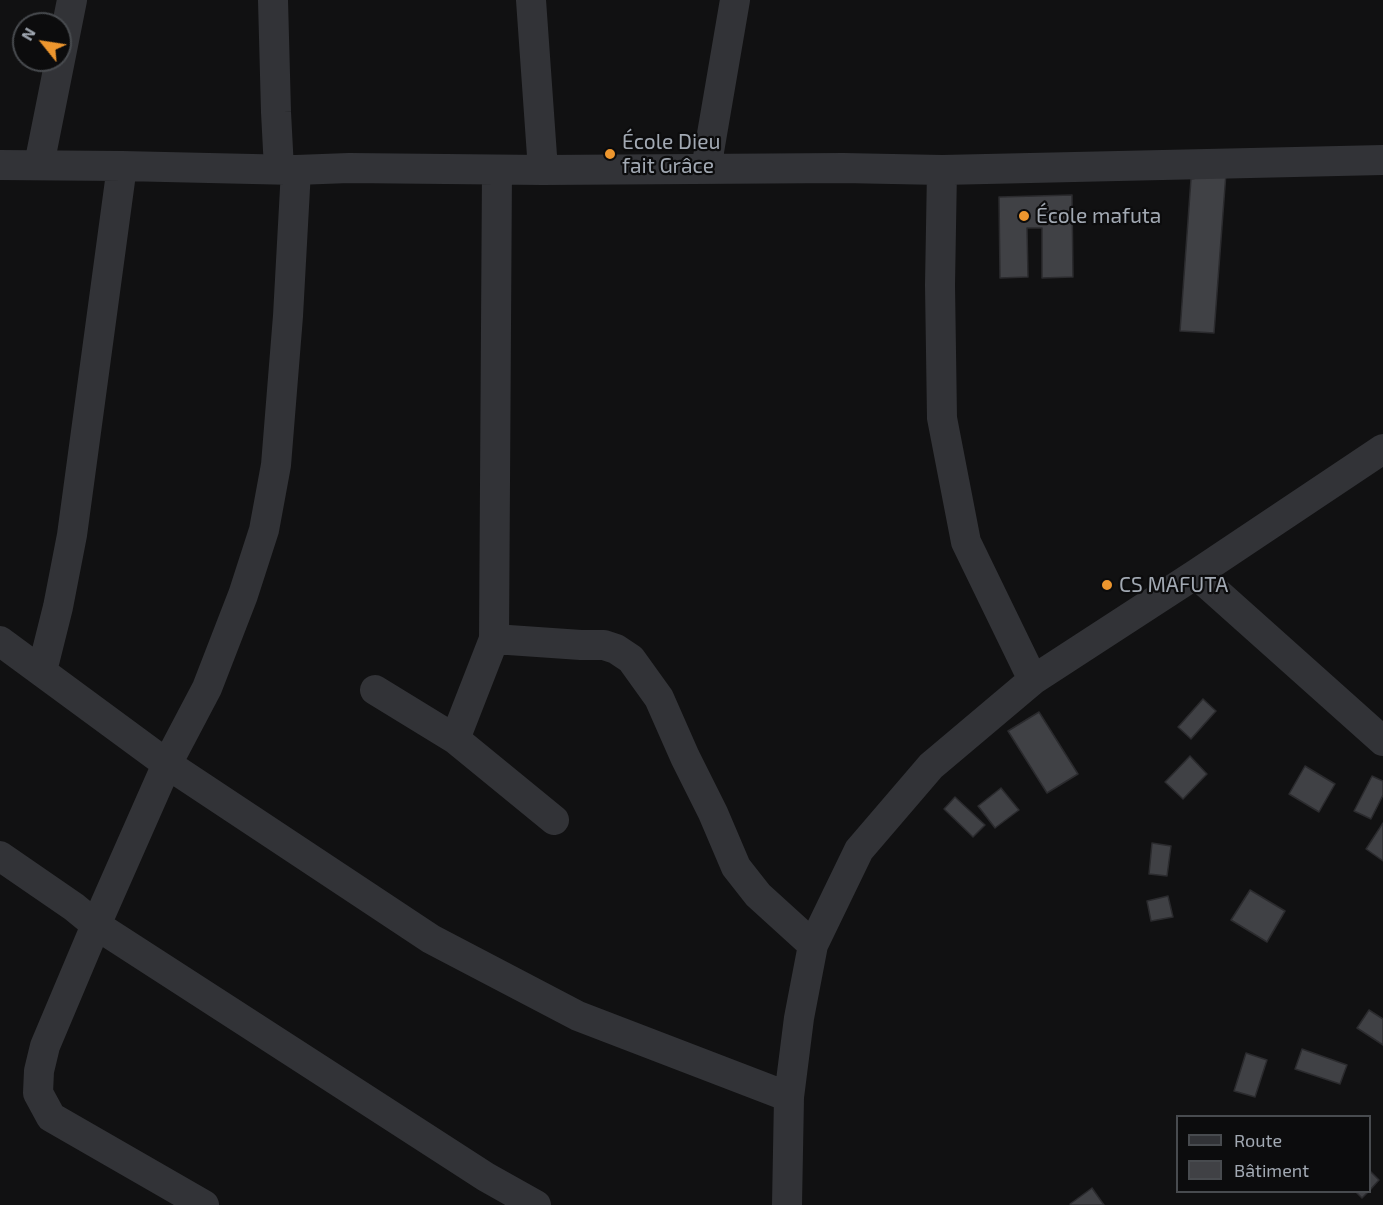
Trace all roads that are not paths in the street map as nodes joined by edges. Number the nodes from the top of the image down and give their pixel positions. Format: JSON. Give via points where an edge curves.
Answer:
{"nodes":[{"id":1,"x":273,"y":0,"type":"edge"},
{"id":2,"x":531,"y":0,"type":"edge"},
{"id":3,"x":735,"y":0,"type":"edge"},
{"id":4,"x":71,"y":1,"type":"edge"},
{"id":5,"x":1383,"y":160,"type":"edge"},
{"id":6,"x":0,"y":165,"type":"edge"},
{"id":7,"x":39,"y":165,"type":"junction"},
{"id":8,"x":122,"y":165,"type":"junction"},
{"id":9,"x":288,"y":169,"type":"junction"},
{"id":10,"x":706,"y":169,"type":"junction"},
{"id":11,"x":497,"y":170,"type":"junction"},
{"id":12,"x":543,"y":170,"type":"junction"},
{"id":13,"x":942,"y":170,"type":"junction"},
{"id":14,"x":1383,"y":449,"type":"edge"},
{"id":15,"x":1196,"y":574,"type":"junction"},
{"id":16,"x":494,"y":639,"type":"junction"},
{"id":17,"x":0,"y":641,"type":"edge"},
{"id":18,"x":42,"y":671,"type":"junction"},
{"id":19,"x":1033,"y":680,"type":"junction"},
{"id":20,"x":375,"y":690,"type":"dead end"},
{"id":21,"x":455,"y":739,"type":"junction"},
{"id":22,"x":1383,"y":741,"type":"edge"},
{"id":23,"x":167,"y":764,"type":"junction"},
{"id":24,"x":554,"y":820,"type":"dead end"},
{"id":25,"x":0,"y":856,"type":"edge"},
{"id":26,"x":96,"y":925,"type":"junction"},
{"id":27,"x":813,"y":945,"type":"junction"},
{"id":28,"x":789,"y":1097,"type":"junction"},
{"id":29,"x":204,"y":1205,"type":"edge"},
{"id":30,"x":536,"y":1205,"type":"edge"},
{"id":31,"x":787,"y":1205,"type":"edge"}],
"edges":[{"from":1,"to":9,"type":"street","via":[[275,101]]},
{"from":2,"to":12,"type":"street"},
{"from":3,"to":10,"type":"street"},
{"from":4,"to":7,"type":"street"},
{"from":5,"to":13,"type":"street"},
{"from":6,"to":7,"type":"street"},
{"from":7,"to":8,"type":"street"},
{"from":8,"to":9,"type":"street"},
{"from":8,"to":18,"type":"street","via":[[72,535]]},
{"from":9,"to":11,"type":"street"},
{"from":9,"to":23,"type":"street","via":[[288,316],[276,465],[264,530],[207,688]]},
{"from":10,"to":12,"type":"street"},
{"from":10,"to":13,"type":"street"},
{"from":11,"to":12,"type":"street"},
{"from":11,"to":16,"type":"street"},
{"from":13,"to":19,"type":"street","via":[[942,418],[966,542]]},
{"from":14,"to":15,"type":"street"},
{"from":15,"to":19,"type":"street"},
{"from":15,"to":22,"type":"street"},
{"from":16,"to":21,"type":"street"},
{"from":16,"to":27,"type":"street","via":[[604,645],[631,659],[659,698],[736,867],[758,895]]},
{"from":17,"to":18,"type":"street"},
{"from":18,"to":23,"type":"street"},
{"from":19,"to":27,"type":"street","via":[[931,766],[859,850]]},
{"from":20,"to":21,"type":"street"},
{"from":21,"to":24,"type":"street"},
{"from":23,"to":26,"type":"street"},
{"from":23,"to":28,"type":"street","via":[[431,939],[578,1016]]},
{"from":25,"to":26,"type":"street"},
{"from":26,"to":29,"type":"street","via":[[45,1046],[38,1092],[51,1117]]},
{"from":26,"to":30,"type":"street","via":[[486,1177]]},
{"from":27,"to":28,"type":"street"},
{"from":28,"to":31,"type":"street"}]}
